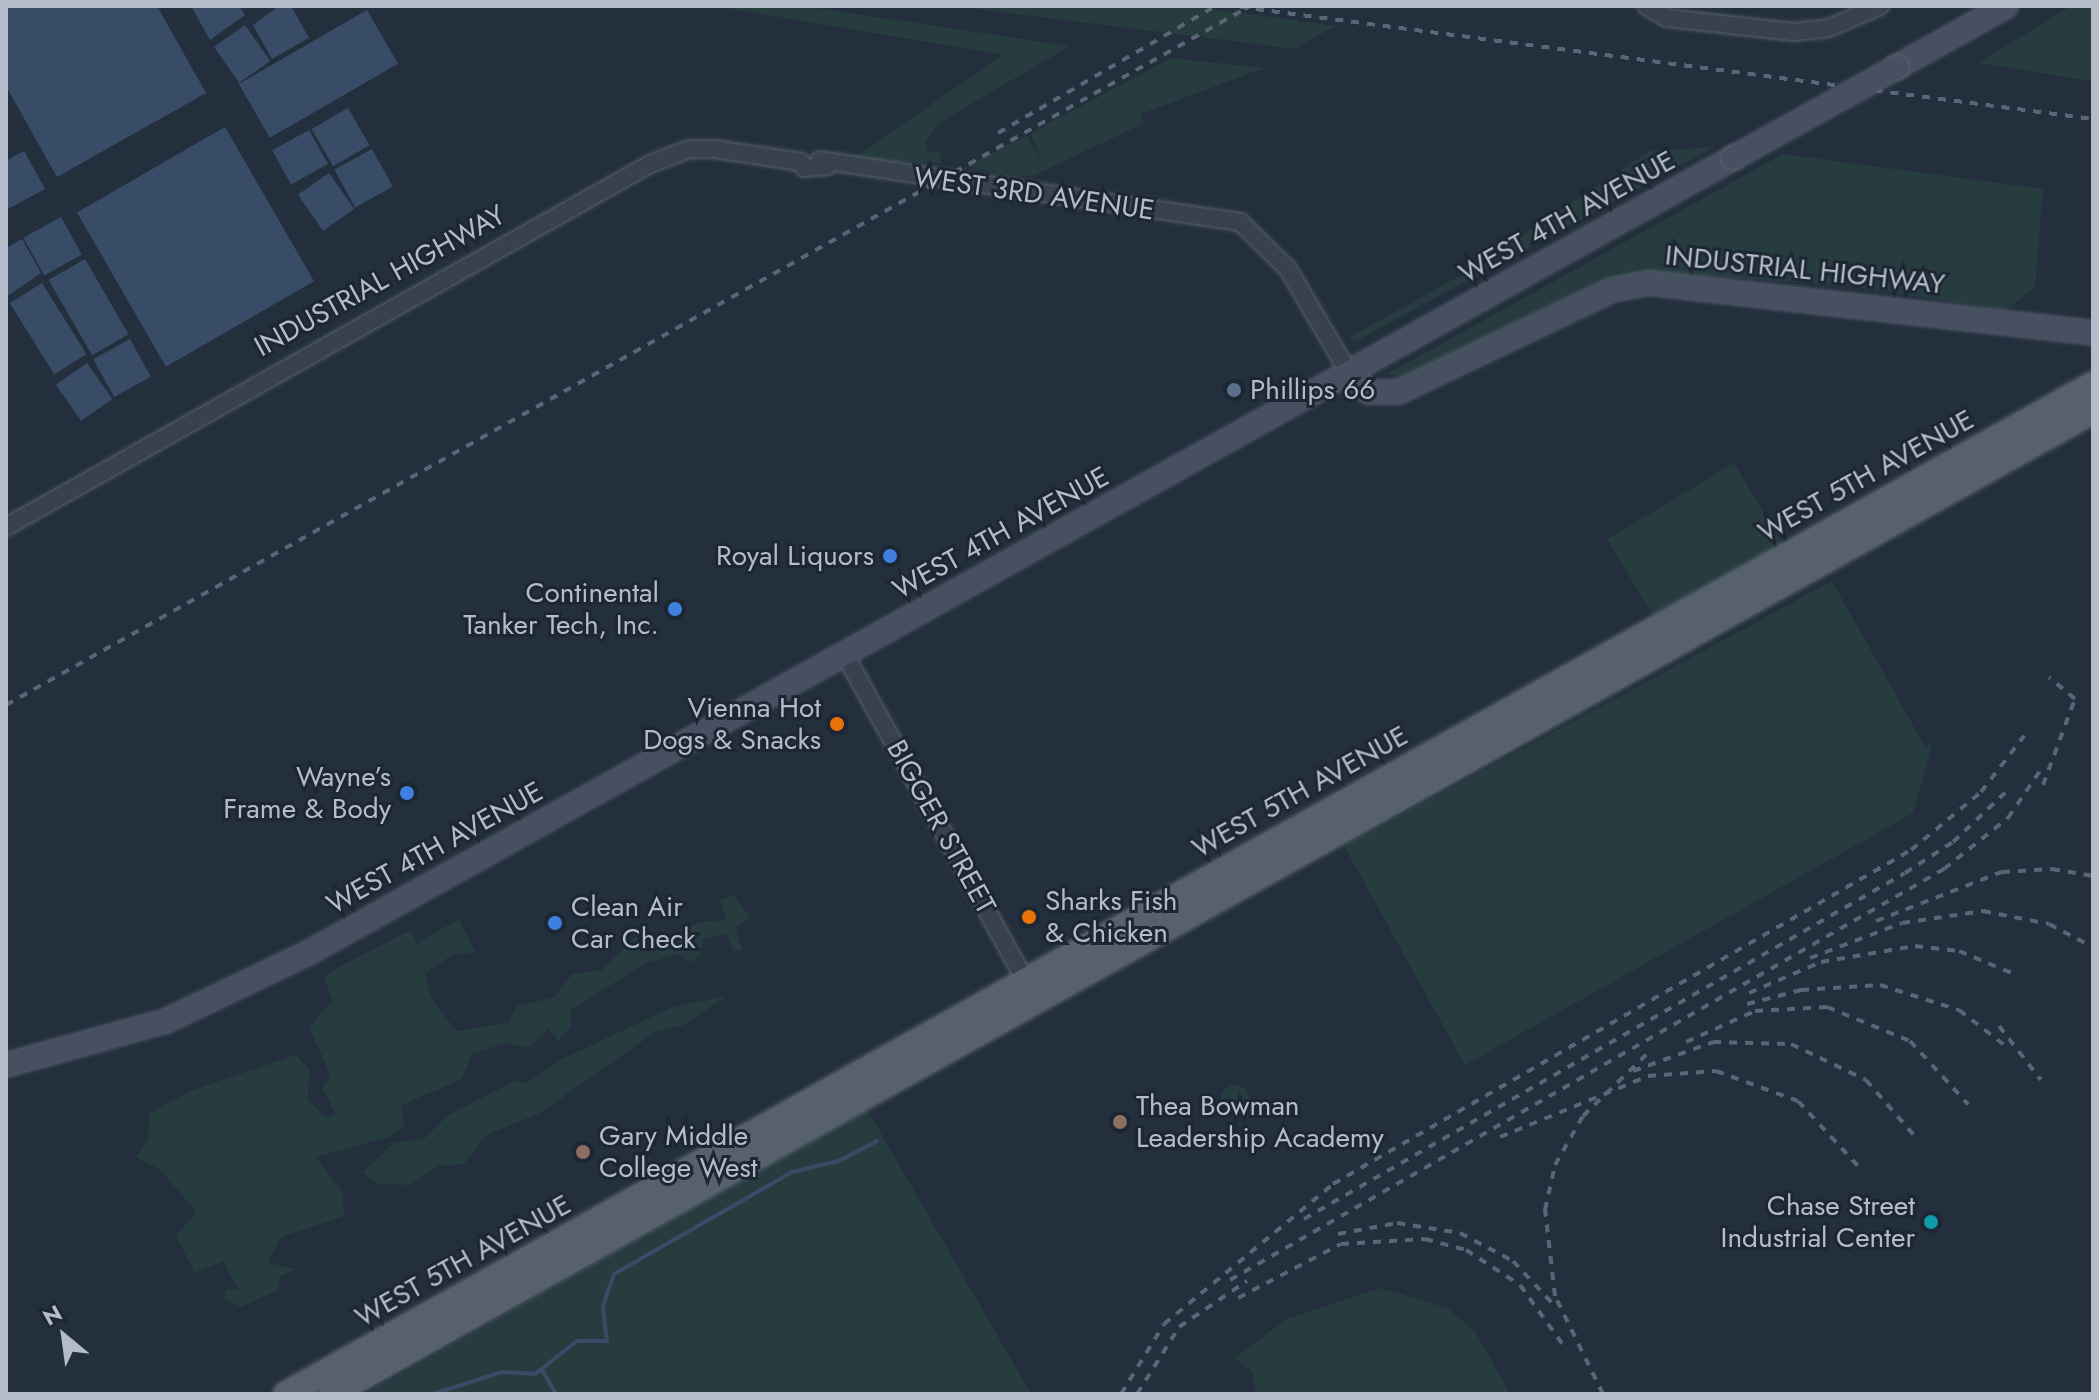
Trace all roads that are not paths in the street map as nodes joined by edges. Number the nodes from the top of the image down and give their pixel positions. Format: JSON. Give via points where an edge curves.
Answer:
{"nodes":[{"id":1,"x":1646,"y":6,"type":"edge"},
{"id":2,"x":1880,"y":6,"type":"edge"},
{"id":3,"x":2006,"y":6,"type":"edge"},
{"id":4,"x":1848,"y":12,"type":"edge"},
{"id":5,"x":828,"y":166,"type":"joint"},
{"id":6,"x":2093,"y":333,"type":"edge"},
{"id":7,"x":1349,"y":373,"type":"junction"},
{"id":8,"x":2093,"y":384,"type":"edge"},
{"id":9,"x":2093,"y":411,"type":"edge"},
{"id":10,"x":1942,"y":482,"type":"junction"},
{"id":11,"x":6,"y":527,"type":"edge"},
{"id":12,"x":845,"y":655,"type":"junction"},
{"id":13,"x":1030,"y":990,"type":"junction"},
{"id":14,"x":6,"y":1065,"type":"edge"},
{"id":15,"x":467,"y":1306,"type":"junction"},
{"id":16,"x":286,"y":1394,"type":"edge"},
{"id":17,"x":332,"y":1394,"type":"edge"}],
"edges":[{"from":1,"to":4,"type":"street","via":[[1667,18],[1793,32]]},
{"from":2,"to":4,"type":"street"},
{"from":3,"to":7,"type":"main road","name":"WEST 4TH AVENUE","bridge":true},
{"from":5,"to":7,"type":"street","name":"WEST 3RD AVENUE","via":[[1240,222],[1288,269]]},
{"from":5,"to":11,"type":"street","name":"INDUSTRIAL HIGHWAY","via":[[689,149],[650,164]]},
{"from":6,"to":7,"type":"main road","name":"INDUSTRIAL HIGHWAY","via":[[1667,283],[1612,290],[1390,394],[1368,392]]},
{"from":7,"to":12,"type":"main road","name":"WEST 4TH AVENUE"},
{"from":8,"to":10,"type":"main road","name":"WEST 5TH AVENUE"},
{"from":9,"to":10,"type":"main road","name":"WEST 5TH AVENUE"},
{"from":10,"to":13,"type":"main road","name":"WEST 5TH AVENUE"},
{"from":12,"to":13,"type":"street","name":"BIGGER STREET"},
{"from":12,"to":14,"type":"main road","name":"WEST 4TH AVENUE","via":[[224,997],[95,1045]]},
{"from":13,"to":15,"type":"main road","name":"WEST 5TH AVENUE"},
{"from":15,"to":16,"type":"main road","name":"WEST 5TH AVENUE"},
{"from":15,"to":17,"type":"main road","name":"WEST 5TH AVENUE"}]}
